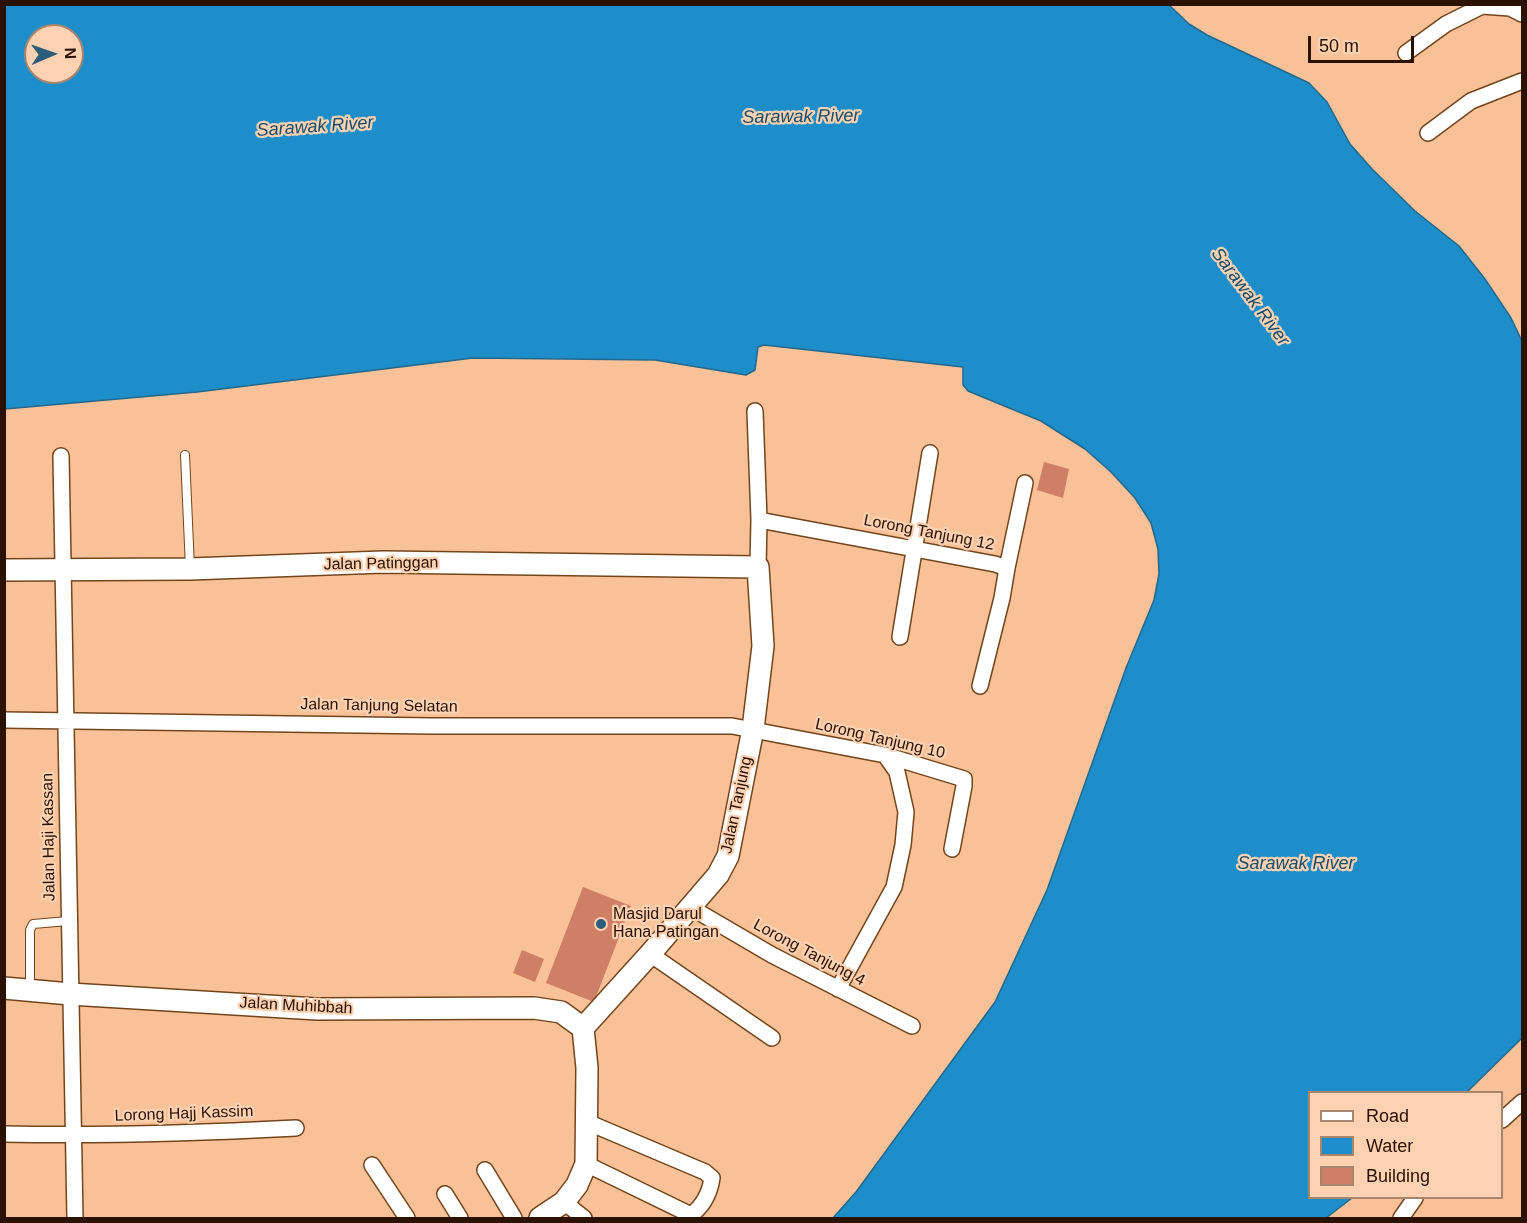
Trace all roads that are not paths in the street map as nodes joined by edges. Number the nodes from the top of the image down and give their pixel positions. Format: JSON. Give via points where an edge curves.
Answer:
{"nodes":[{"id":1,"x":1522,"y":14,"type":"edge"},
{"id":2,"x":1406,"y":53,"type":"dead end"},
{"id":3,"x":1522,"y":81,"type":"edge"},
{"id":4,"x":1428,"y":133,"type":"dead end"},
{"id":5,"x":755,"y":411,"type":"dead end"},
{"id":6,"x":930,"y":453,"type":"dead end"},
{"id":7,"x":185,"y":455,"type":"dead end"},
{"id":8,"x":61,"y":456,"type":"dead end"},
{"id":9,"x":1025,"y":483,"type":"dead end"},
{"id":10,"x":759,"y":520,"type":"junction"},
{"id":11,"x":915,"y":549,"type":"junction"},
{"id":12,"x":758,"y":567,"type":"junction"},
{"id":13,"x":1007,"y":568,"type":"junction"},
{"id":14,"x":190,"y":569,"type":"junction"},
{"id":15,"x":4,"y":570,"type":"edge"},
{"id":16,"x":63,"y":570,"type":"junction"},
{"id":17,"x":900,"y":637,"type":"dead end"},
{"id":18,"x":980,"y":686,"type":"dead end"},
{"id":19,"x":4,"y":720,"type":"edge"},
{"id":20,"x":66,"y":721,"type":"junction"},
{"id":21,"x":753,"y":729,"type":"junction"},
{"id":22,"x":885,"y":755,"type":"junction"},
{"id":23,"x":952,"y":849,"type":"dead end"},
{"id":24,"x":690,"y":907,"type":"junction"},
{"id":25,"x":68,"y":921,"type":"junction"},
{"id":26,"x":650,"y":954,"type":"junction"},
{"id":27,"x":4,"y":988,"type":"edge"},
{"id":28,"x":838,"y":989,"type":"junction"},
{"id":29,"x":30,"y":991,"type":"junction"},
{"id":30,"x":69,"y":994,"type":"junction"},
{"id":31,"x":912,"y":1026,"type":"dead end"},
{"id":32,"x":583,"y":1028,"type":"junction"},
{"id":33,"x":772,"y":1038,"type":"dead end"},
{"id":34,"x":1522,"y":1102,"type":"edge"},
{"id":35,"x":1503,"y":1119,"type":"edge"},
{"id":36,"x":587,"y":1122,"type":"junction"},
{"id":37,"x":296,"y":1128,"type":"dead end"},
{"id":38,"x":4,"y":1134,"type":"edge"},
{"id":39,"x":73,"y":1135,"type":"junction"},
{"id":40,"x":586,"y":1164,"type":"junction"},
{"id":41,"x":372,"y":1165,"type":"dead end"},
{"id":42,"x":485,"y":1170,"type":"dead end"},
{"id":43,"x":445,"y":1194,"type":"dead end"},
{"id":44,"x":1414,"y":1199,"type":"edge"},
{"id":45,"x":564,"y":1202,"type":"junction"},
{"id":46,"x":544,"y":1217,"type":"edge"},
{"id":47,"x":75,"y":1218,"type":"edge"},
{"id":48,"x":407,"y":1218,"type":"edge"},
{"id":49,"x":460,"y":1218,"type":"edge"},
{"id":50,"x":514,"y":1218,"type":"edge"},
{"id":51,"x":584,"y":1218,"type":"edge"},
{"id":52,"x":1401,"y":1218,"type":"edge"}],
"edges":[{"from":1,"to":2,"type":"street","via":[[1510,8],[1482,6],[1446,24]]},
{"from":3,"to":4,"type":"street","via":[[1471,101]]},
{"from":5,"to":10,"type":"street"},
{"from":6,"to":11,"type":"street"},
{"from":7,"to":14,"type":"lane"},
{"from":8,"to":16,"type":"street","name":"Jalan Haji Kassan"},
{"from":9,"to":13,"type":"street"},
{"from":10,"to":11,"type":"street","name":"Lorong Tanjung 12"},
{"from":10,"to":12,"type":"street"},
{"from":11,"to":13,"type":"street","name":"Lorong Tanjung 12"},
{"from":11,"to":17,"type":"street"},
{"from":12,"to":14,"type":"main road","name":"Jalan Patinggan","via":[[383,562]]},
{"from":12,"to":21,"type":"main road","name":"Jalan Tanjung","via":[[763,646]]},
{"from":13,"to":18,"type":"street","name":"Lorong Tanjung 12"},
{"from":14,"to":16,"type":"main road","name":"Jalan Patinggan"},
{"from":15,"to":16,"type":"main road","name":"Jalan Patinggan"},
{"from":16,"to":20,"type":"street","name":"Jalan Haji Kassan"},
{"from":19,"to":20,"type":"street","name":"Jalan Tanjung Selatan"},
{"from":20,"to":21,"type":"street","name":"Jalan Tanjung Selatan"},
{"from":20,"to":25,"type":"street","name":"Jalan Haji Kassan"},
{"from":21,"to":22,"type":"street","name":"Lorong Tanjung 10"},
{"from":21,"to":24,"type":"main road","name":"Jalan Tanjung","via":[[728,856],[718,875]]},
{"from":22,"to":23,"type":"street","name":"Lorong Tanjung 10","via":[[964,779]]},
{"from":22,"to":28,"type":"street","via":[[897,772],[903,794],[903,845],[894,886]]},
{"from":24,"to":26,"type":"main road","name":"Jalan Tanjung"},
{"from":24,"to":28,"type":"street","name":"Lorong Tanjung 4"},
{"from":25,"to":29,"type":"lane","via":[[33,924]]},
{"from":25,"to":30,"type":"street","name":"Jalan Haji Kassan"},
{"from":26,"to":32,"type":"main road","name":"Jalan Tanjung"},
{"from":26,"to":33,"type":"street"},
{"from":27,"to":29,"type":"main road","name":"Jalan Muhibbah"},
{"from":28,"to":31,"type":"street","name":"Lorong Tanjung 4"},
{"from":29,"to":30,"type":"main road","name":"Jalan Muhibbah"},
{"from":30,"to":32,"type":"main road","name":"Jalan Muhibbah","via":[[341,1009],[534,1008],[561,1012]]},
{"from":30,"to":39,"type":"street","name":"Jalan Haji Kassan"},
{"from":32,"to":36,"type":"main road"},
{"from":34,"to":35,"type":"street"},
{"from":36,"to":40,"type":"main road"},
{"from":36,"to":40,"type":"street","via":[[712,1178],[710,1189],[691,1215]]},
{"from":37,"to":39,"type":"street","name":"Lorong Hajj Kassim"},
{"from":38,"to":39,"type":"street","name":"Lorong Hajj Kassim"},
{"from":39,"to":47,"type":"street","name":"Jalan Haji Kassan"},
{"from":40,"to":45,"type":"main road"},
{"from":41,"to":48,"type":"street"},
{"from":42,"to":50,"type":"street"},
{"from":43,"to":49,"type":"street"},
{"from":44,"to":52,"type":"street"},
{"from":45,"to":46,"type":"main road"},
{"from":45,"to":51,"type":"street"}]}
